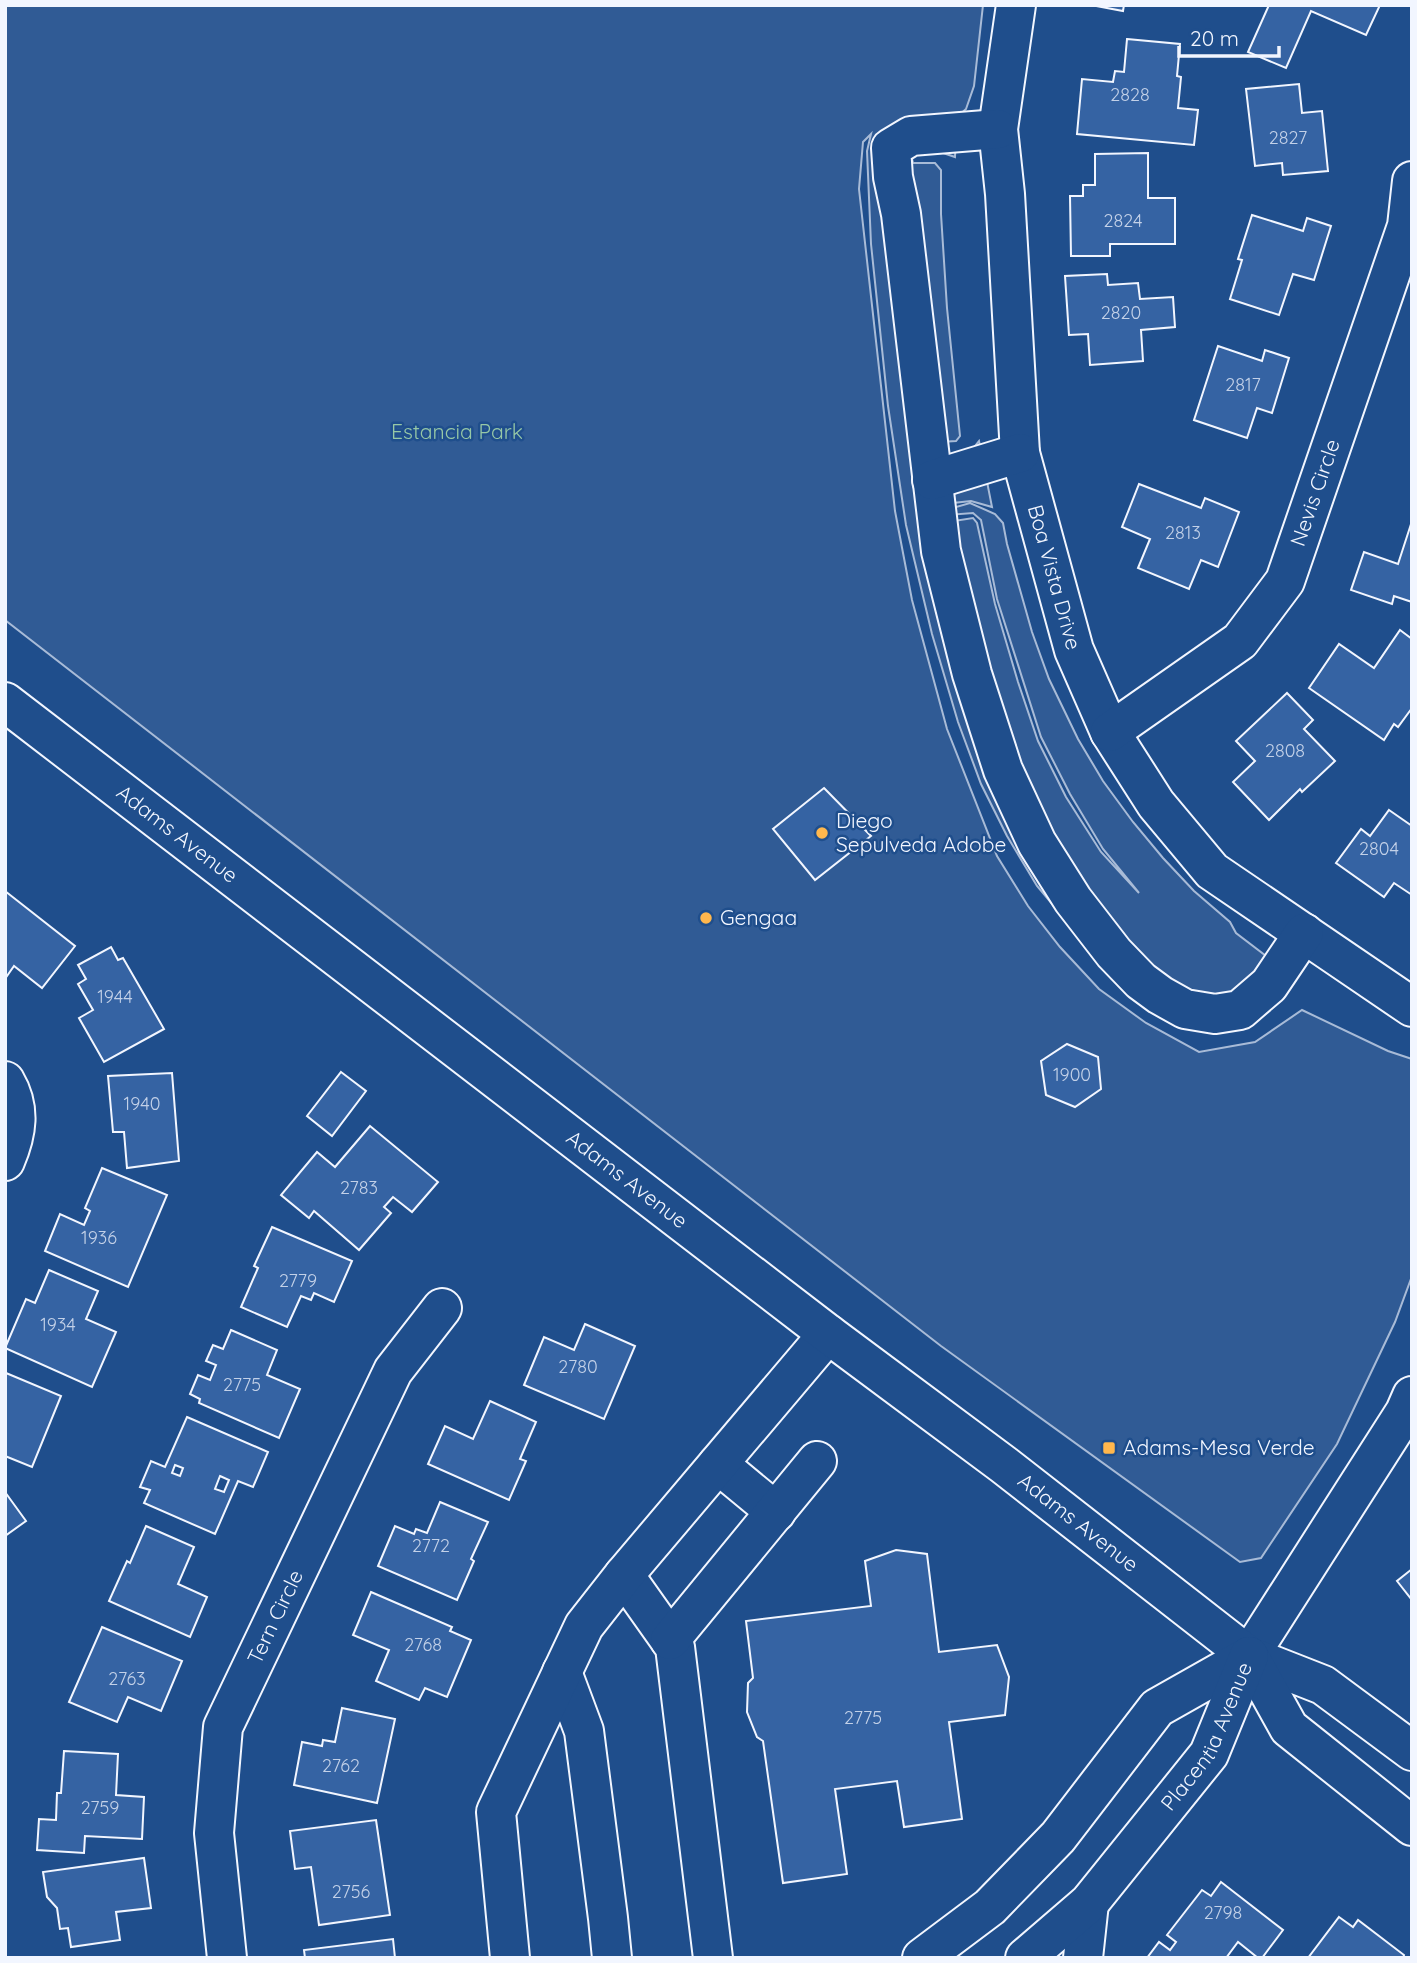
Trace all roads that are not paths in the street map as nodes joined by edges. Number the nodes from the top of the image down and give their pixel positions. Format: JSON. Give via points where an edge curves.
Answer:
{"nodes":[{"id":1,"x":1016,"y":5,"type":"edge"},
{"id":2,"x":998,"y":129,"type":"junction"},
{"id":3,"x":1412,"y":181,"type":"edge"},
{"id":4,"x":1020,"y":453,"type":"junction"},
{"id":5,"x":932,"y":480,"type":"junction"},
{"id":6,"x":5,"y":702,"type":"edge"},
{"id":7,"x":1110,"y":732,"type":"junction"},
{"id":8,"x":1304,"y":933,"type":"junction"},
{"id":9,"x":1412,"y":1007,"type":"edge"},
{"id":10,"x":5,"y":1081,"type":"edge"},
{"id":11,"x":5,"y":1161,"type":"edge"},
{"id":12,"x":442,"y":1308,"type":"dead end"},
{"id":13,"x":828,"y":1334,"type":"junction"},
{"id":14,"x":1412,"y":1396,"type":"edge"},
{"id":15,"x":817,"y":1461,"type":"dead end"},
{"id":16,"x":718,"y":1464,"type":"junction"},
{"id":17,"x":776,"y":1512,"type":"junction"},
{"id":18,"x":624,"y":1575,"type":"junction"},
{"id":19,"x":670,"y":1640,"type":"junction"},
{"id":20,"x":1249,"y":1656,"type":"junction"},
{"id":21,"x":562,"y":1672,"type":"junction"},
{"id":22,"x":1412,"y":1751,"type":"edge"},
{"id":23,"x":1412,"y":1826,"type":"edge"},
{"id":24,"x":1089,"y":1903,"type":"junction"},
{"id":25,"x":227,"y":1958,"type":"edge"},
{"id":26,"x":510,"y":1958,"type":"edge"},
{"id":27,"x":612,"y":1958,"type":"edge"},
{"id":28,"x":713,"y":1958,"type":"edge"},
{"id":29,"x":922,"y":1958,"type":"edge"},
{"id":30,"x":1025,"y":1958,"type":"edge"},
{"id":31,"x":1083,"y":1958,"type":"edge"}],
"edges":[{"from":1,"to":2,"type":"street","name":"Boa Vista Drive"},
{"from":2,"to":4,"type":"street","name":"Boa Vista Drive"},
{"from":2,"to":5,"type":"street","via":[[911,136],[891,148]]},
{"from":3,"to":7,"type":"street","name":"Nevis Circle","via":[[1407,226],[1285,582],[1241,641]]},
{"from":4,"to":5,"type":"street"},
{"from":4,"to":7,"type":"street","name":"Boa Vista Drive","via":[[1074,650]]},
{"from":5,"to":8,"type":"street","via":[[941,551],[972,674],[1003,770],[1037,843],[1114,953],[1160,995],[1185,1009],[1214,1014],[1240,1010],[1256,998]]},
{"from":6,"to":13,"type":"street","name":"Adams Avenue"},
{"from":7,"to":8,"type":"street","name":"Boa Vista Drive","via":[[1156,804],[1212,871]]},
{"from":8,"to":9,"type":"street","name":"Boa Vista Drive"},
{"from":10,"to":11,"type":"street","via":[[17,1113]]},
{"from":12,"to":25,"type":"street","name":"Tern Circle","via":[[393,1371],[223,1727],[214,1833]]},
{"from":13,"to":16,"type":"street"},
{"from":13,"to":20,"type":"street","name":"Adams Avenue"},
{"from":14,"to":20,"type":"street"},
{"from":15,"to":17,"type":"street"},
{"from":16,"to":17,"type":"street"},
{"from":16,"to":18,"type":"street"},
{"from":17,"to":19,"type":"street"},
{"from":18,"to":19,"type":"street"},
{"from":18,"to":21,"type":"street","via":[[584,1626]]},
{"from":19,"to":28,"type":"street","via":[[675,1647]]},
{"from":20,"to":22,"type":"street","name":"Adams Avenue","via":[[1323,1685]]},
{"from":20,"to":23,"type":"street","name":"Adams Avenue","via":[[1289,1728]]},
{"from":20,"to":24,"type":"street","name":"Placentia Avenue","via":[[1209,1754]]},
{"from":20,"to":29,"type":"street","name":"Placentia Avenue","via":[[1157,1708],[1058,1837],[990,1907]]},
{"from":21,"to":26,"type":"street","via":[[496,1812]]},
{"from":21,"to":27,"type":"street","via":[[584,1731]]},
{"from":24,"to":30,"type":"street","name":"Placentia Avenue"},
{"from":24,"to":31,"type":"street"}]}
